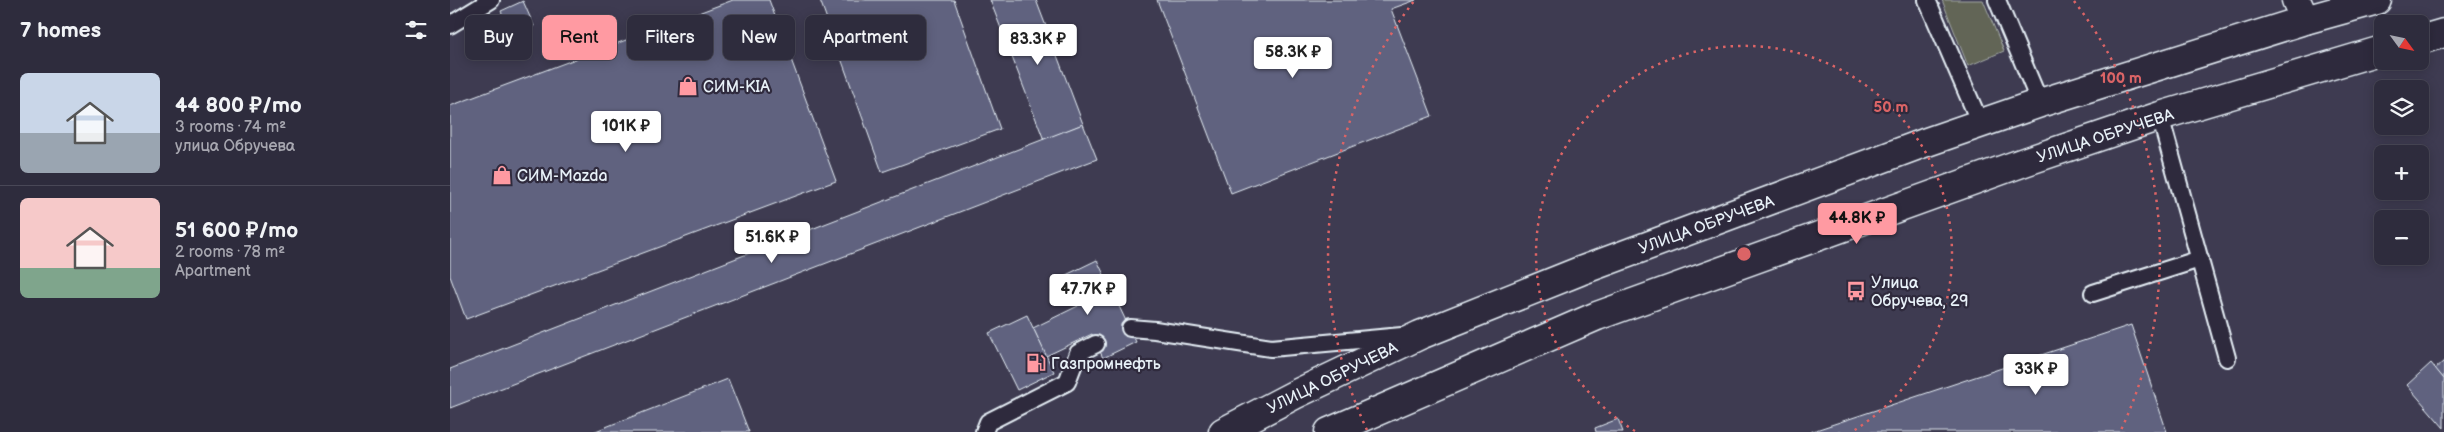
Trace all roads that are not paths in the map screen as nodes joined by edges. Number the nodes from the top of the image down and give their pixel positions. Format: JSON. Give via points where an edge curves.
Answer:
{"nodes":[{"id":1,"x":492,"y":0,"type":"edge"},
{"id":2,"x":1927,"y":0,"type":"edge"},
{"id":3,"x":1997,"y":0,"type":"edge"},
{"id":4,"x":2377,"y":0,"type":"edge"},
{"id":5,"x":2300,"y":10,"type":"edge"},
{"id":6,"x":450,"y":25,"type":"edge"},
{"id":7,"x":2444,"y":33,"type":"edge"},
{"id":8,"x":2429,"y":37,"type":"edge"},
{"id":9,"x":2374,"y":52,"type":"edge"},
{"id":10,"x":2040,"y":103,"type":"junction"},
{"id":11,"x":2160,"y":116,"type":"junction"},
{"id":12,"x":1980,"y":123,"type":"junction"},
{"id":13,"x":2200,"y":259,"type":"junction"},
{"id":14,"x":2093,"y":293,"type":"dead end"},
{"id":15,"x":1130,"y":328,"type":"dead end"},
{"id":16,"x":1420,"y":335,"type":"junction"},
{"id":17,"x":1096,"y":344,"type":"dead end"},
{"id":18,"x":2227,"y":358,"type":"dead end"},
{"id":19,"x":984,"y":432,"type":"edge"},
{"id":20,"x":1223,"y":432,"type":"edge"},
{"id":21,"x":1329,"y":432,"type":"edge"}],
"edges":[{"from":1,"to":6,"type":"lane"},
{"from":2,"to":12,"type":"lane"},
{"from":3,"to":10,"type":"lane"},
{"from":4,"to":5,"type":"main road","name":"УЛИЦА ОБРУЧЕВА"},
{"from":5,"to":10,"type":"main road","name":"УЛИЦА ОБРУЧЕВА"},
{"from":7,"to":8,"type":"main road"},
{"from":9,"to":11,"type":"main road","name":"УЛИЦА ОБРУЧЕВА"},
{"from":10,"to":12,"type":"main road","name":"УЛИЦА ОБРУЧЕВА"},
{"from":11,"to":13,"type":"lane"},
{"from":11,"to":21,"type":"main road","name":"УЛИЦА ОБРУЧЕВА","via":[[1597,316]]},
{"from":12,"to":16,"type":"main road","name":"УЛИЦА ОБРУЧЕВА","via":[[1580,271]]},
{"from":13,"to":14,"type":"lane"},
{"from":13,"to":18,"type":"lane"},
{"from":15,"to":16,"type":"lane","via":[[1271,348]]},
{"from":16,"to":20,"type":"main road","name":"УЛИЦА ОБРУЧЕВА"},
{"from":17,"to":19,"type":"lane","via":[[1078,353],[1067,382],[988,422]]}]}
